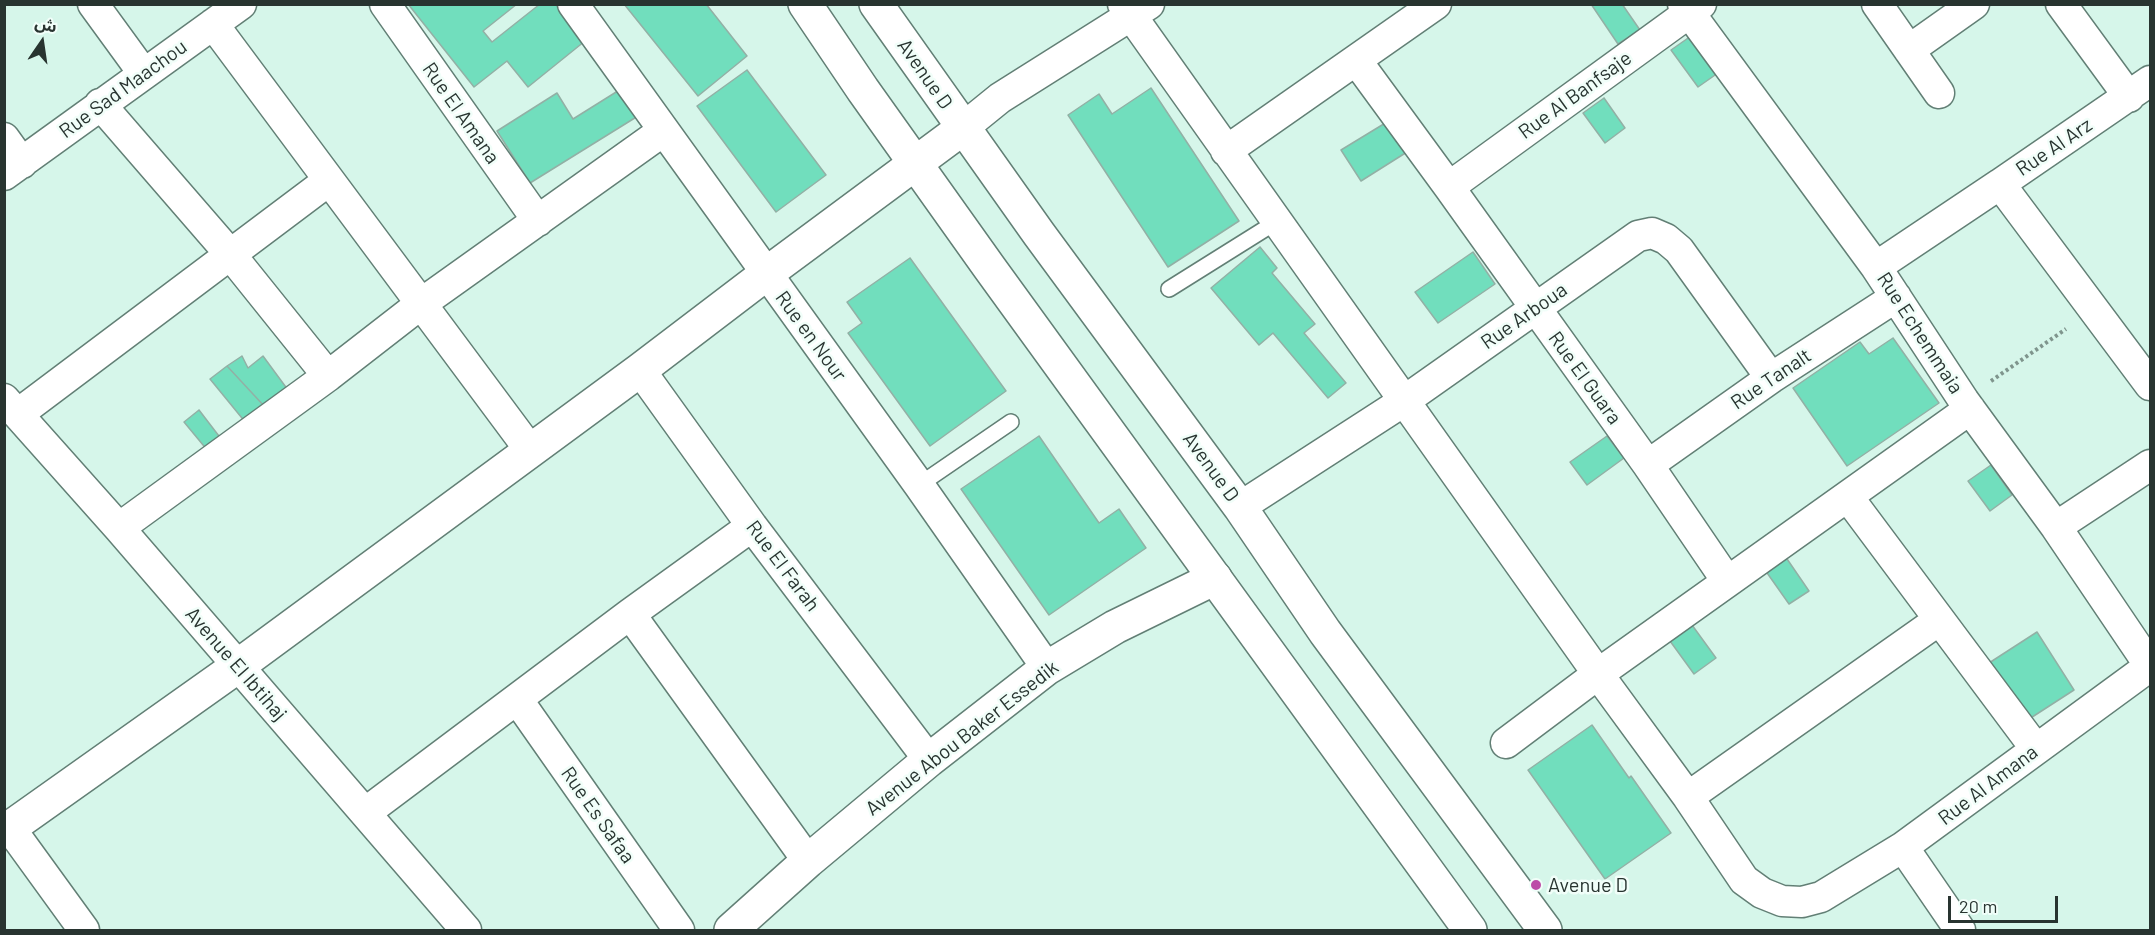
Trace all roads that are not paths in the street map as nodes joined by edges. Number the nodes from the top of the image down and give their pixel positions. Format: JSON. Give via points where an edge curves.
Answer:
{"nodes":[{"id":1,"x":93,"y":4,"type":"edge"},
{"id":2,"x":241,"y":4,"type":"edge"},
{"id":3,"x":385,"y":4,"type":"edge"},
{"id":4,"x":573,"y":4,"type":"edge"},
{"id":5,"x":805,"y":4,"type":"edge"},
{"id":6,"x":876,"y":4,"type":"edge"},
{"id":7,"x":1436,"y":4,"type":"edge"},
{"id":8,"x":1877,"y":4,"type":"edge"},
{"id":9,"x":1974,"y":4,"type":"edge"},
{"id":10,"x":2061,"y":4,"type":"edge"},
{"id":11,"x":1691,"y":7,"type":"edge"},
{"id":12,"x":1134,"y":9,"type":"edge"},
{"id":13,"x":213,"y":24,"type":"junction"},
{"id":14,"x":1909,"y":50,"type":"junction"},
{"id":15,"x":1356,"y":60,"type":"junction"},
{"id":16,"x":144,"y":74,"type":"junction"},
{"id":17,"x":2140,"y":89,"type":"edge"},
{"id":18,"x":1939,"y":93,"type":"dead end"},
{"id":19,"x":100,"y":104,"type":"junction"},
{"id":20,"x":963,"y":128,"type":"junction"},
{"id":21,"x":663,"y":131,"type":"junction"},
{"id":22,"x":4,"y":138,"type":"edge"},
{"id":23,"x":1226,"y":151,"type":"junction"},
{"id":24,"x":916,"y":164,"type":"junction"},
{"id":25,"x":14,"y":169,"type":"edge"},
{"id":26,"x":328,"y":181,"type":"junction"},
{"id":27,"x":2000,"y":184,"type":"junction"},
{"id":28,"x":1449,"y":187,"type":"junction"},
{"id":29,"x":537,"y":221,"type":"junction"},
{"id":30,"x":1276,"y":222,"type":"junction"},
{"id":31,"x":230,"y":254,"type":"junction"},
{"id":32,"x":1876,"y":267,"type":"junction"},
{"id":33,"x":766,"y":274,"type":"junction"},
{"id":34,"x":1169,"y":289,"type":"dead end"},
{"id":35,"x":1896,"y":297,"type":"junction"},
{"id":36,"x":422,"y":303,"type":"junction"},
{"id":37,"x":1535,"y":308,"type":"junction"},
{"id":38,"x":640,"y":370,"type":"junction"},
{"id":39,"x":328,"y":376,"type":"junction"},
{"id":40,"x":1771,"y":378,"type":"junction"},
{"id":41,"x":2151,"y":385,"type":"edge"},
{"id":42,"x":1404,"y":401,"type":"junction"},
{"id":43,"x":1967,"y":405,"type":"junction"},
{"id":44,"x":11,"y":407,"type":"edge"},
{"id":45,"x":1011,"y":422,"type":"dead end"},
{"id":46,"x":530,"y":450,"type":"junction"},
{"id":47,"x":1648,"y":465,"type":"junction"},
{"id":48,"x":2151,"y":465,"type":"edge"},
{"id":49,"x":919,"y":485,"type":"junction"},
{"id":50,"x":1848,"y":497,"type":"junction"},
{"id":51,"x":1240,"y":507,"type":"junction"},
{"id":52,"x":752,"y":526,"type":"junction"},
{"id":53,"x":2056,"y":527,"type":"junction"},
{"id":54,"x":119,"y":528,"type":"junction"},
{"id":55,"x":1215,"y":578,"type":"junction"},
{"id":56,"x":1727,"y":581,"type":"junction"},
{"id":57,"x":630,"y":614,"type":"junction"},
{"id":58,"x":1939,"y":620,"type":"junction"},
{"id":59,"x":238,"y":666,"type":"junction"},
{"id":60,"x":2150,"y":666,"type":"edge"},
{"id":61,"x":1047,"y":668,"type":"junction"},
{"id":62,"x":1598,"y":674,"type":"junction"},
{"id":63,"x":517,"y":699,"type":"junction"},
{"id":64,"x":1506,"y":743,"type":"dead end"},
{"id":65,"x":2036,"y":749,"type":"junction"},
{"id":66,"x":929,"y":760,"type":"junction"},
{"id":67,"x":1688,"y":797,"type":"junction"},
{"id":68,"x":365,"y":813,"type":"junction"},
{"id":69,"x":8,"y":830,"type":"edge"},
{"id":70,"x":1904,"y":847,"type":"junction"},
{"id":71,"x":808,"y":861,"type":"junction"},
{"id":72,"x":84,"y":930,"type":"edge"},
{"id":73,"x":466,"y":930,"type":"edge"},
{"id":74,"x":678,"y":930,"type":"edge"},
{"id":75,"x":731,"y":930,"type":"edge"},
{"id":76,"x":1470,"y":930,"type":"edge"},
{"id":77,"x":1545,"y":930,"type":"edge"},
{"id":78,"x":1960,"y":930,"type":"edge"}],
"edges":[{"from":1,"to":16,"type":"street"},
{"from":2,"to":13,"type":"street","name":"Rue Sad Maachou"},
{"from":3,"to":29,"type":"street","name":"Rue El Amana"},
{"from":4,"to":21,"type":"street","name":"Rue en Nour"},
{"from":5,"to":24,"type":"main road"},
{"from":6,"to":20,"type":"main road","name":"Avenue D"},
{"from":7,"to":15,"type":"street"},
{"from":8,"to":14,"type":"street"},
{"from":9,"to":14,"type":"street"},
{"from":10,"to":17,"type":"street"},
{"from":11,"to":28,"type":"street","name":"Rue Al Banfsaje"},
{"from":11,"to":32,"type":"street","name":"Rue Echemmaia"},
{"from":12,"to":20,"type":"street","via":[[1000,98]]},
{"from":12,"to":23,"type":"street"},
{"from":13,"to":16,"type":"street","name":"Rue Sad Maachou"},
{"from":13,"to":26,"type":"street"},
{"from":14,"to":18,"type":"street"},
{"from":15,"to":23,"type":"street"},
{"from":15,"to":28,"type":"street","name":"Rue El Guara"},
{"from":16,"to":19,"type":"street","name":"Rue Sad Maachou"},
{"from":17,"to":27,"type":"street","name":"Rue Al Arz"},
{"from":19,"to":25,"type":"street","name":"Rue Sad Maachou"},
{"from":19,"to":31,"type":"street"},
{"from":20,"to":24,"type":"main road"},
{"from":20,"to":51,"type":"main road","name":"Avenue D"},
{"from":21,"to":29,"type":"street"},
{"from":21,"to":33,"type":"street","name":"Rue en Nour"},
{"from":22,"to":25,"type":"street"},
{"from":23,"to":30,"type":"street"},
{"from":24,"to":33,"type":"main road"},
{"from":24,"to":55,"type":"main road"},
{"from":26,"to":31,"type":"street"},
{"from":26,"to":36,"type":"street"},
{"from":27,"to":32,"type":"street"},
{"from":27,"to":41,"type":"street","name":"Rue Al Arz"},
{"from":28,"to":37,"type":"street","name":"Rue El Guara"},
{"from":29,"to":36,"type":"street"},
{"from":30,"to":34,"type":"lane"},
{"from":30,"to":42,"type":"street"},
{"from":31,"to":39,"type":"street"},
{"from":31,"to":44,"type":"street"},
{"from":32,"to":35,"type":"street","name":"Rue Echemmaia"},
{"from":33,"to":38,"type":"main road"},
{"from":33,"to":49,"type":"street","name":"Rue en Nour"},
{"from":35,"to":40,"type":"street","name":"Rue Tanalt"},
{"from":35,"to":43,"type":"street","name":"Rue Echemmaia"},
{"from":36,"to":39,"type":"street"},
{"from":36,"to":46,"type":"street"},
{"from":37,"to":40,"type":"street","name":"Rue Arboua","via":[[1638,236],[1652,233],[1679,250]]},
{"from":37,"to":42,"type":"street","name":"Rue Arboua"},
{"from":37,"to":47,"type":"street","name":"Rue El Guara"},
{"from":38,"to":46,"type":"main road"},
{"from":38,"to":52,"type":"street","name":"Rue El Farah"},
{"from":39,"to":54,"type":"street"},
{"from":40,"to":47,"type":"street","name":"Rue Tanalt"},
{"from":42,"to":51,"type":"street","name":"Rue Arboua"},
{"from":42,"to":62,"type":"street"},
{"from":43,"to":50,"type":"street"},
{"from":43,"to":53,"type":"street","name":"Rue Echemmaia"},
{"from":44,"to":54,"type":"street","name":"Avenue El Ibtihaj"},
{"from":45,"to":49,"type":"lane"},
{"from":46,"to":59,"type":"main road"},
{"from":47,"to":56,"type":"street","name":"Rue El Guara"},
{"from":48,"to":53,"type":"street"},
{"from":49,"to":61,"type":"street","name":"Rue en Nour"},
{"from":50,"to":56,"type":"street"},
{"from":50,"to":58,"type":"street"},
{"from":51,"to":77,"type":"main road","name":"Avenue D","via":[[1325,632]]},
{"from":52,"to":57,"type":"street"},
{"from":52,"to":66,"type":"street","name":"Rue El Farah"},
{"from":53,"to":60,"type":"street","name":"Rue Echemmaia"},
{"from":54,"to":59,"type":"street","name":"Avenue El Ibtihaj"},
{"from":55,"to":61,"type":"main road","name":"Avenue Abou Baker Essedik","via":[[1115,627]]},
{"from":55,"to":76,"type":"main road"},
{"from":56,"to":62,"type":"street"},
{"from":57,"to":63,"type":"street"},
{"from":57,"to":71,"type":"street"},
{"from":58,"to":65,"type":"street"},
{"from":58,"to":67,"type":"street"},
{"from":59,"to":68,"type":"street","name":"Avenue El Ibtihaj"},
{"from":59,"to":69,"type":"main road"},
{"from":60,"to":65,"type":"street","name":"Rue Al Amana"},
{"from":61,"to":66,"type":"main road","name":"Avenue Abou Baker Essedik"},
{"from":62,"to":64,"type":"street"},
{"from":62,"to":67,"type":"street"},
{"from":63,"to":68,"type":"street"},
{"from":63,"to":74,"type":"street","name":"Rue Es Safaa"},
{"from":65,"to":70,"type":"street","name":"Rue Al Amana"},
{"from":66,"to":71,"type":"main road","name":"Avenue Abou Baker Essedik"},
{"from":67,"to":70,"type":"street","name":"Rue Al Amana","via":[[1744,880],[1782,901],[1802,902],[1821,897]]},
{"from":68,"to":73,"type":"street","name":"Avenue El Ibtihaj"},
{"from":69,"to":72,"type":"street"},
{"from":70,"to":78,"type":"street"},
{"from":71,"to":75,"type":"main road","name":"Avenue Abou Baker Essedik"}]}
